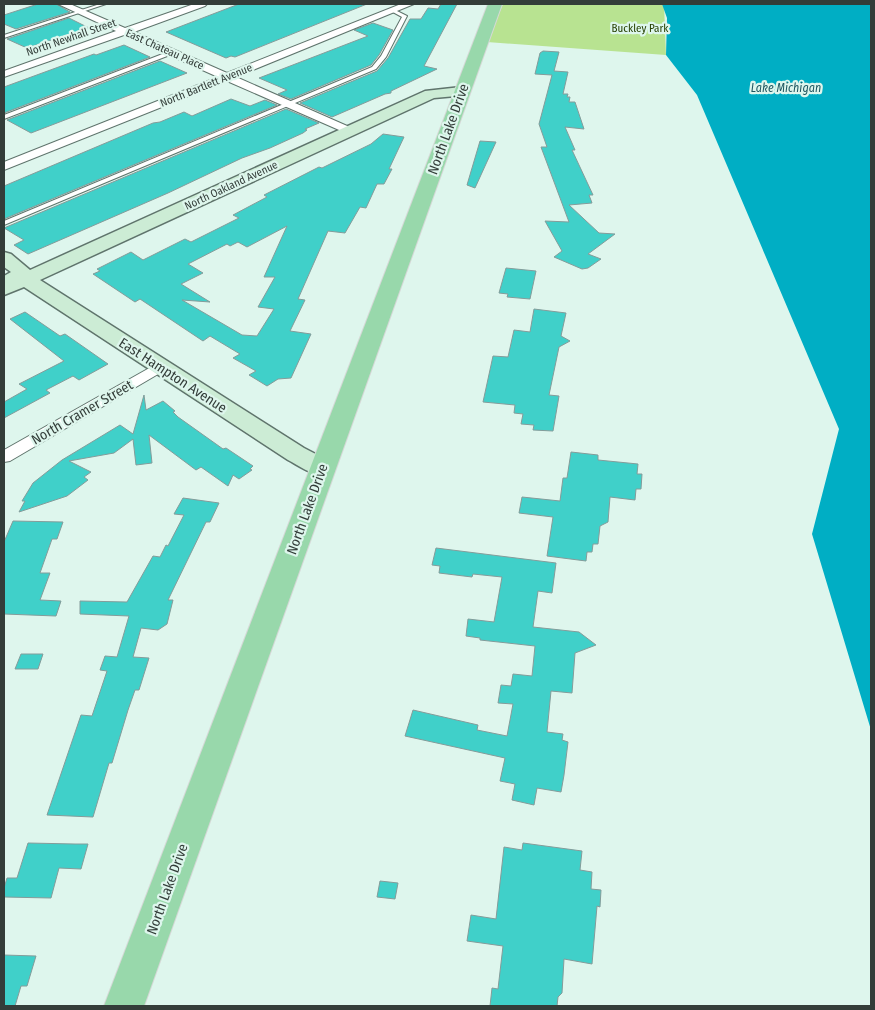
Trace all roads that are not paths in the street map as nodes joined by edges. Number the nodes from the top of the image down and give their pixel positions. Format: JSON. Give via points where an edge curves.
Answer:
{"nodes":[{"id":1,"x":63,"y":4,"type":"edge"},
{"id":2,"x":104,"y":4,"type":"edge"},
{"id":3,"x":202,"y":4,"type":"edge"},
{"id":4,"x":408,"y":4,"type":"edge"},
{"id":5,"x":491,"y":6,"type":"edge"},
{"id":6,"x":393,"y":10,"type":"junction"},
{"id":7,"x":80,"y":11,"type":"junction"},
{"id":8,"x":125,"y":31,"type":"junction"},
{"id":9,"x":4,"y":37,"type":"edge"},
{"id":10,"x":173,"y":52,"type":"junction"},
{"id":11,"x":4,"y":74,"type":"edge"},
{"id":12,"x":227,"y":76,"type":"junction"},
{"id":13,"x":461,"y":92,"type":"junction"},
{"id":14,"x":288,"y":103,"type":"junction"},
{"id":15,"x":4,"y":116,"type":"edge"},
{"id":16,"x":350,"y":131,"type":"junction"},
{"id":17,"x":4,"y":166,"type":"edge"},
{"id":18,"x":4,"y":223,"type":"edge"},
{"id":19,"x":4,"y":258,"type":"edge"},
{"id":20,"x":14,"y":278,"type":"edge"},
{"id":21,"x":4,"y":289,"type":"edge"},
{"id":22,"x":160,"y":367,"type":"junction"},
{"id":23,"x":4,"y":457,"type":"edge"},
{"id":24,"x":322,"y":468,"type":"junction"},
{"id":25,"x":124,"y":1006,"type":"edge"}],
"edges":[{"from":1,"to":7,"type":"street","name":"East Chateau Place"},
{"from":2,"to":7,"type":"lane"},
{"from":3,"to":8,"type":"street","name":"North Newhall Street"},
{"from":4,"to":6,"type":"street","name":"North Bartlett Avenue"},
{"from":5,"to":13,"type":"main road","name":"North Lake Drive"},
{"from":6,"to":12,"type":"street","name":"North Bartlett Avenue"},
{"from":6,"to":14,"type":"lane","via":[[405,16],[374,68]]},
{"from":7,"to":8,"type":"street","name":"East Chateau Place"},
{"from":7,"to":9,"type":"lane"},
{"from":8,"to":10,"type":"street","name":"East Chateau Place"},
{"from":8,"to":11,"type":"street","name":"North Newhall Street"},
{"from":10,"to":12,"type":"street","name":"East Chateau Place"},
{"from":10,"to":15,"type":"lane"},
{"from":12,"to":14,"type":"street","name":"East Chateau Place"},
{"from":12,"to":17,"type":"street","name":"North Bartlett Avenue"},
{"from":13,"to":16,"type":"main road","name":"North Oakland Avenue","via":[[431,94]]},
{"from":13,"to":24,"type":"main road","name":"North Lake Drive"},
{"from":14,"to":16,"type":"street","name":"East Chateau Place"},
{"from":14,"to":18,"type":"lane"},
{"from":16,"to":20,"type":"main road","name":"North Oakland Avenue"},
{"from":19,"to":20,"type":"main road","name":"East Hampton Avenue","via":[[21,270]]},
{"from":20,"to":21,"type":"main road","name":"North Oakland Avenue"},
{"from":20,"to":22,"type":"main road","name":"East Hampton Avenue"},
{"from":22,"to":23,"type":"street","name":"North Cramer Street"},
{"from":22,"to":24,"type":"main road","name":"East Hampton Avenue"},
{"from":24,"to":25,"type":"main road","name":"North Lake Drive"}]}
